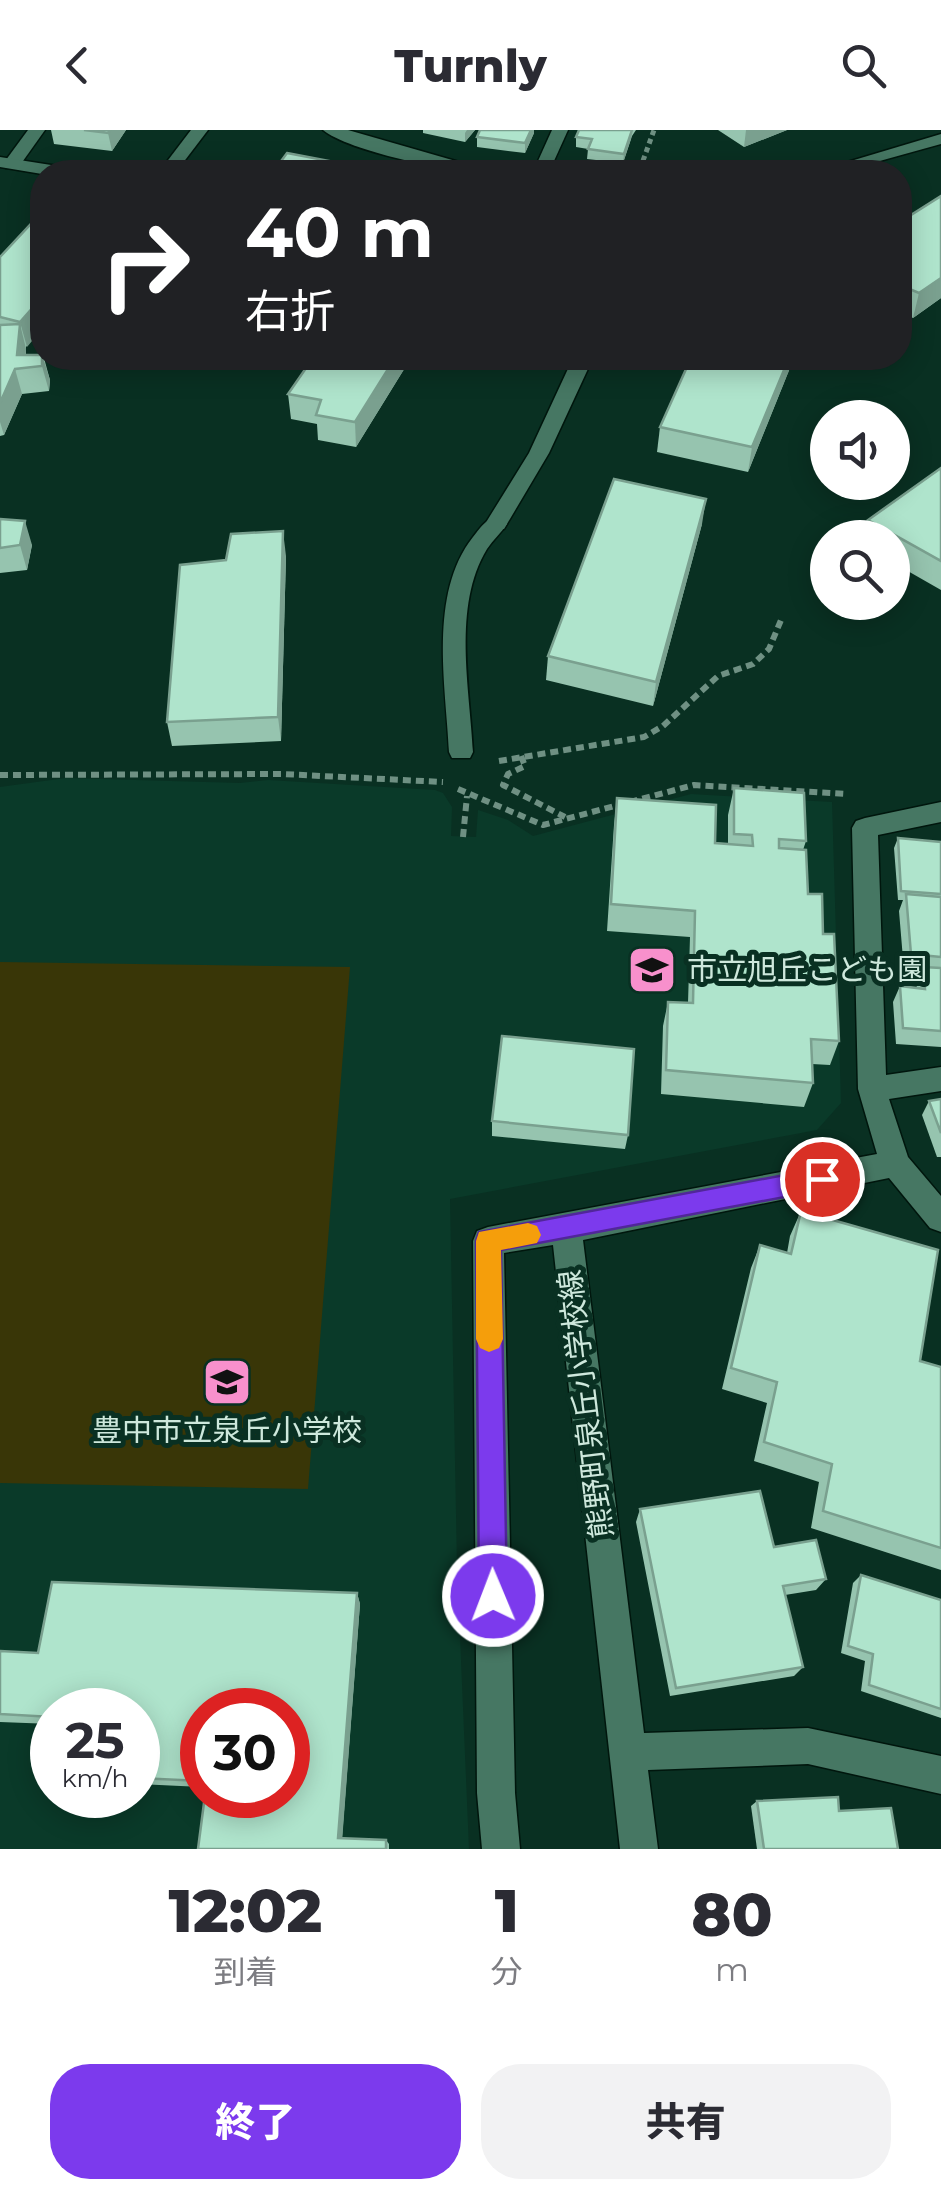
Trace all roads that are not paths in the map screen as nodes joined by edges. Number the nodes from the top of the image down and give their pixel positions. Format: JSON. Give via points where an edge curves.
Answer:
{"nodes":[{"id":1,"x":37,"y":130,"type":"edge"},
{"id":2,"x":200,"y":130,"type":"edge"},
{"id":3,"x":331,"y":130,"type":"edge"},
{"id":4,"x":560,"y":130,"type":"edge"},
{"id":5,"x":941,"y":140,"type":"edge"},
{"id":6,"x":176,"y":160,"type":"edge"},
{"id":7,"x":424,"y":160,"type":"edge"},
{"id":8,"x":546,"y":160,"type":"edge"},
{"id":9,"x":868,"y":160,"type":"edge"},
{"id":10,"x":6,"y":163,"type":"edge"},
{"id":11,"x":577,"y":370,"type":"edge"},
{"id":12,"x":461,"y":752,"type":"dead end"},
{"id":13,"x":941,"y":812,"type":"edge"},
{"id":14,"x":941,"y":1079,"type":"edge"},
{"id":15,"x":872,"y":1089,"type":"junction"},
{"id":16,"x":895,"y":1164,"type":"junction"},
{"id":17,"x":941,"y":1218,"type":"edge"},
{"id":18,"x":566,"y":1229,"type":"junction"},
{"id":19,"x":627,"y":1752,"type":"junction"},
{"id":20,"x":941,"y":1774,"type":"edge"},
{"id":21,"x":501,"y":1849,"type":"edge"},
{"id":22,"x":639,"y":1849,"type":"edge"}],
"edges":[{"from":1,"to":10,"type":"street"},
{"from":2,"to":6,"type":"street"},
{"from":3,"to":7,"type":"street"},
{"from":4,"to":8,"type":"street"},
{"from":5,"to":9,"type":"street"},
{"from":11,"to":12,"type":"street","via":[[539,453],[496,524],[478,540],[458,596]]},
{"from":13,"to":15,"type":"street","via":[[865,828]]},
{"from":14,"to":15,"type":"street"},
{"from":15,"to":16,"type":"street"},
{"from":16,"to":17,"type":"street"},
{"from":16,"to":18,"type":"street","name":"熊野町泉丘小学校線"},
{"from":18,"to":19,"type":"street","name":"熊野町泉丘小学校線"},
{"from":18,"to":21,"type":"street","via":[[488,1241]]},
{"from":19,"to":20,"type":"street","via":[[808,1746]]},
{"from":19,"to":22,"type":"street","name":"熊野町泉丘小学校線"}]}
